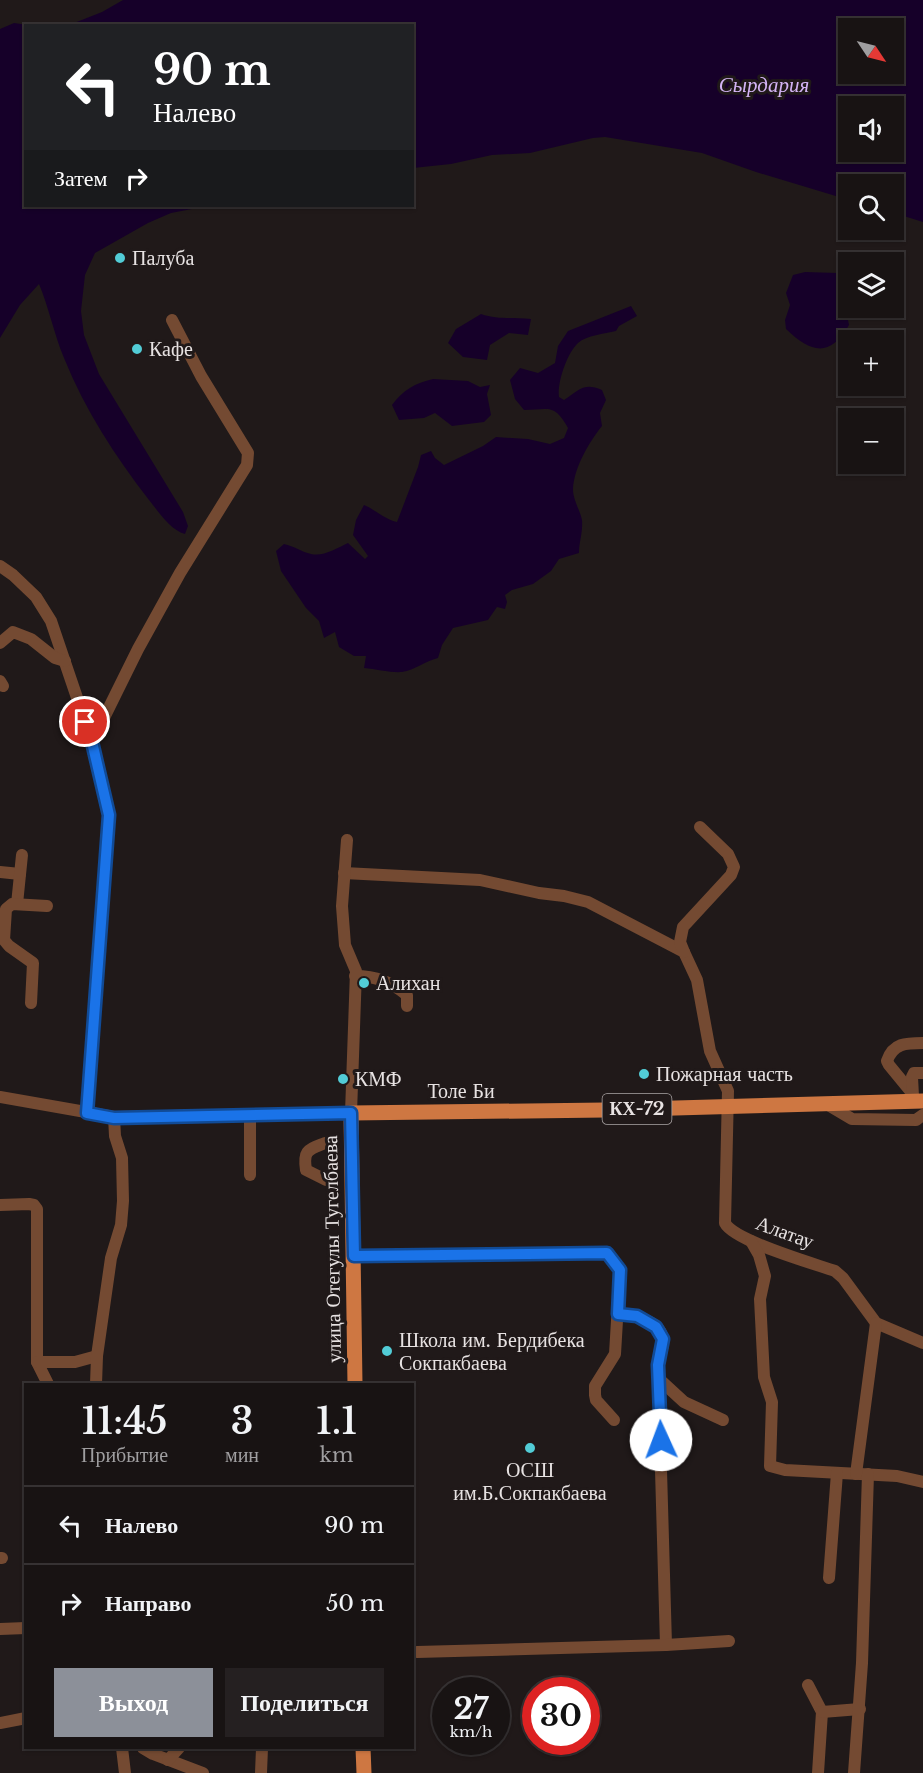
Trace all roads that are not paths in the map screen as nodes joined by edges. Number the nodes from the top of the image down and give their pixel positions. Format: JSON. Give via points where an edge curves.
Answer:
{"nodes":[{"id":1,"x":172,"y":320,"type":"dead end"},
{"id":2,"x":0,"y":566,"type":"edge"},
{"id":3,"x":0,"y":626,"type":"edge"},
{"id":4,"x":13,"y":632,"type":"junction"},
{"id":5,"x":0,"y":643,"type":"edge"},
{"id":6,"x":65,"y":661,"type":"junction"},
{"id":7,"x":92,"y":742,"type":"junction"},
{"id":8,"x":700,"y":827,"type":"dead end"},
{"id":9,"x":347,"y":840,"type":"dead end"},
{"id":10,"x":22,"y":855,"type":"dead end"},
{"id":11,"x":0,"y":872,"type":"edge"},
{"id":12,"x":344,"y":873,"type":"junction"},
{"id":13,"x":20,"y":874,"type":"junction"},
{"id":14,"x":17,"y":904,"type":"junction"},
{"id":15,"x":47,"y":906,"type":"dead end"},
{"id":16,"x":684,"y":952,"type":"junction"},
{"id":17,"x":356,"y":976,"type":"junction"},
{"id":18,"x":31,"y":1004,"type":"dead end"},
{"id":19,"x":408,"y":1006,"type":"dead end"},
{"id":20,"x":923,"y":1043,"type":"edge"},
{"id":21,"x":923,"y":1073,"type":"edge"},
{"id":22,"x":0,"y":1097,"type":"edge"},
{"id":23,"x":916,"y":1099,"type":"edge"},
{"id":24,"x":825,"y":1103,"type":"junction"},
{"id":25,"x":729,"y":1107,"type":"junction"},
{"id":26,"x":87,"y":1113,"type":"junction"},
{"id":27,"x":351,"y":1113,"type":"junction"},
{"id":28,"x":923,"y":1115,"type":"edge"},
{"id":29,"x":250,"y":1116,"type":"junction"},
{"id":30,"x":114,"y":1118,"type":"junction"},
{"id":31,"x":325,"y":1143,"type":"dead end"},
{"id":32,"x":250,"y":1175,"type":"dead end"},
{"id":33,"x":326,"y":1180,"type":"dead end"},
{"id":34,"x":0,"y":1205,"type":"edge"},
{"id":35,"x":752,"y":1241,"type":"junction"},
{"id":36,"x":354,"y":1256,"type":"junction"},
{"id":37,"x":618,"y":1314,"type":"junction"},
{"id":38,"x":876,"y":1323,"type":"junction"},
{"id":39,"x":923,"y":1343,"type":"edge"},
{"id":40,"x":97,"y":1356,"type":"junction"},
{"id":41,"x":38,"y":1362,"type":"junction"},
{"id":42,"x":659,"y":1379,"type":"junction"},
{"id":43,"x":48,"y":1383,"type":"edge"},
{"id":44,"x":96,"y":1383,"type":"edge"},
{"id":45,"x":355,"y":1383,"type":"edge"},
{"id":46,"x":614,"y":1420,"type":"dead end"},
{"id":47,"x":723,"y":1420,"type":"dead end"},
{"id":48,"x":837,"y":1473,"type":"junction"},
{"id":49,"x":862,"y":1474,"type":"junction"},
{"id":50,"x":923,"y":1482,"type":"edge"},
{"id":51,"x":829,"y":1578,"type":"dead end"},
{"id":52,"x":0,"y":1629,"type":"edge"},
{"id":53,"x":24,"y":1629,"type":"edge"},
{"id":54,"x":729,"y":1641,"type":"dead end"},
{"id":55,"x":666,"y":1645,"type":"junction"},
{"id":56,"x":417,"y":1652,"type":"dead end"},
{"id":57,"x":808,"y":1685,"type":"dead end"},
{"id":58,"x":860,"y":1708,"type":"junction"},
{"id":59,"x":822,"y":1713,"type":"junction"},
{"id":60,"x":24,"y":1719,"type":"edge"},
{"id":61,"x":0,"y":1723,"type":"edge"},
{"id":62,"x":122,"y":1749,"type":"edge"},
{"id":63,"x":146,"y":1749,"type":"edge"},
{"id":64,"x":178,"y":1749,"type":"edge"},
{"id":65,"x":261,"y":1749,"type":"edge"},
{"id":66,"x":363,"y":1749,"type":"edge"},
{"id":67,"x":168,"y":1760,"type":"junction"},
{"id":68,"x":125,"y":1773,"type":"edge"},
{"id":69,"x":203,"y":1773,"type":"edge"},
{"id":70,"x":261,"y":1773,"type":"edge"},
{"id":71,"x":364,"y":1773,"type":"edge"},
{"id":72,"x":818,"y":1773,"type":"edge"},
{"id":73,"x":854,"y":1773,"type":"edge"}],
"edges":[{"from":1,"to":7,"type":"street","via":[[248,453],[247,465],[175,582]]},
{"from":2,"to":6,"type":"street","via":[[36,597],[45,610]]},
{"from":3,"to":4,"type":"street"},
{"from":4,"to":5,"type":"street"},
{"from":4,"to":6,"type":"street"},
{"from":6,"to":7,"type":"street"},
{"from":7,"to":26,"type":"street","via":[[109,815]]},
{"from":8,"to":16,"type":"street","via":[[728,854],[734,867],[683,927],[680,942]]},
{"from":9,"to":12,"type":"street"},
{"from":10,"to":13,"type":"street"},
{"from":11,"to":13,"type":"street"},
{"from":12,"to":16,"type":"street","via":[[480,880],[564,896],[588,902]]},
{"from":12,"to":17,"type":"street","via":[[345,945]]},
{"from":13,"to":14,"type":"street"},
{"from":14,"to":15,"type":"street"},
{"from":14,"to":18,"type":"street","via":[[6,909],[4,940],[33,963]]},
{"from":16,"to":25,"type":"street","via":[[697,980],[710,1051],[728,1091]]},
{"from":17,"to":19,"type":"street","via":[[373,976],[388,983],[407,994]]},
{"from":17,"to":27,"type":"street"},
{"from":20,"to":23,"type":"street","via":[[896,1046],[887,1061]]},
{"from":21,"to":23,"type":"street","via":[[914,1073],[912,1077]]},
{"from":22,"to":26,"type":"street","name":"Толе Би"},
{"from":23,"to":24,"type":"main road","name":"Толе Би","number":"КХ-72"},
{"from":24,"to":25,"type":"main road","name":"Толе Би","number":"КХ-72"},
{"from":24,"to":28,"type":"street","via":[[852,1119],[916,1120]]},
{"from":25,"to":27,"type":"main road","name":"Толе Би","number":"КХ-72"},
{"from":25,"to":35,"type":"street","name":"Алатау","via":[[725,1223],[733,1233]]},
{"from":26,"to":30,"type":"street","name":"Толе Би"},
{"from":27,"to":29,"type":"street","name":"Толе Би"},
{"from":27,"to":36,"type":"main road","name":"улица Отегулы Тугелбаева"},
{"from":29,"to":30,"type":"street","name":"Толе Би"},
{"from":29,"to":32,"type":"street"},
{"from":30,"to":40,"type":"street","via":[[122,1158],[123,1202]]},
{"from":31,"to":33,"type":"street","via":[[309,1150],[305,1157],[306,1170]]},
{"from":34,"to":41,"type":"street","via":[[29,1204],[37,1209]]},
{"from":35,"to":38,"type":"street","name":"Алатау","via":[[835,1270]]},
{"from":35,"to":48,"type":"street","via":[[765,1276],[760,1299],[764,1377],[772,1402],[770,1466]]},
{"from":36,"to":37,"type":"street","via":[[607,1253],[620,1270]]},
{"from":36,"to":45,"type":"main road","name":"улица Отегулы Тугелбаева"},
{"from":37,"to":42,"type":"street","via":[[637,1316],[659,1330],[663,1343]]},
{"from":37,"to":46,"type":"street","via":[[615,1354],[595,1389],[596,1400]]},
{"from":38,"to":39,"type":"street"},
{"from":38,"to":49,"type":"street"},
{"from":40,"to":41,"type":"street","via":[[75,1362]]},
{"from":40,"to":44,"type":"street"},
{"from":41,"to":43,"type":"street"},
{"from":42,"to":47,"type":"street","via":[[684,1402]]},
{"from":42,"to":55,"type":"street"},
{"from":48,"to":49,"type":"street"},
{"from":48,"to":51,"type":"street"},
{"from":49,"to":50,"type":"street"},
{"from":49,"to":58,"type":"street"},
{"from":52,"to":53,"type":"street"},
{"from":54,"to":55,"type":"street"},
{"from":55,"to":56,"type":"street"},
{"from":57,"to":59,"type":"street"},
{"from":58,"to":59,"type":"street"},
{"from":58,"to":73,"type":"street"},
{"from":59,"to":72,"type":"street"},
{"from":60,"to":61,"type":"street"},
{"from":62,"to":68,"type":"street"},
{"from":63,"to":67,"type":"street"},
{"from":64,"to":67,"type":"street"},
{"from":65,"to":70,"type":"street"},
{"from":66,"to":71,"type":"main road"},
{"from":67,"to":69,"type":"street"}]}
